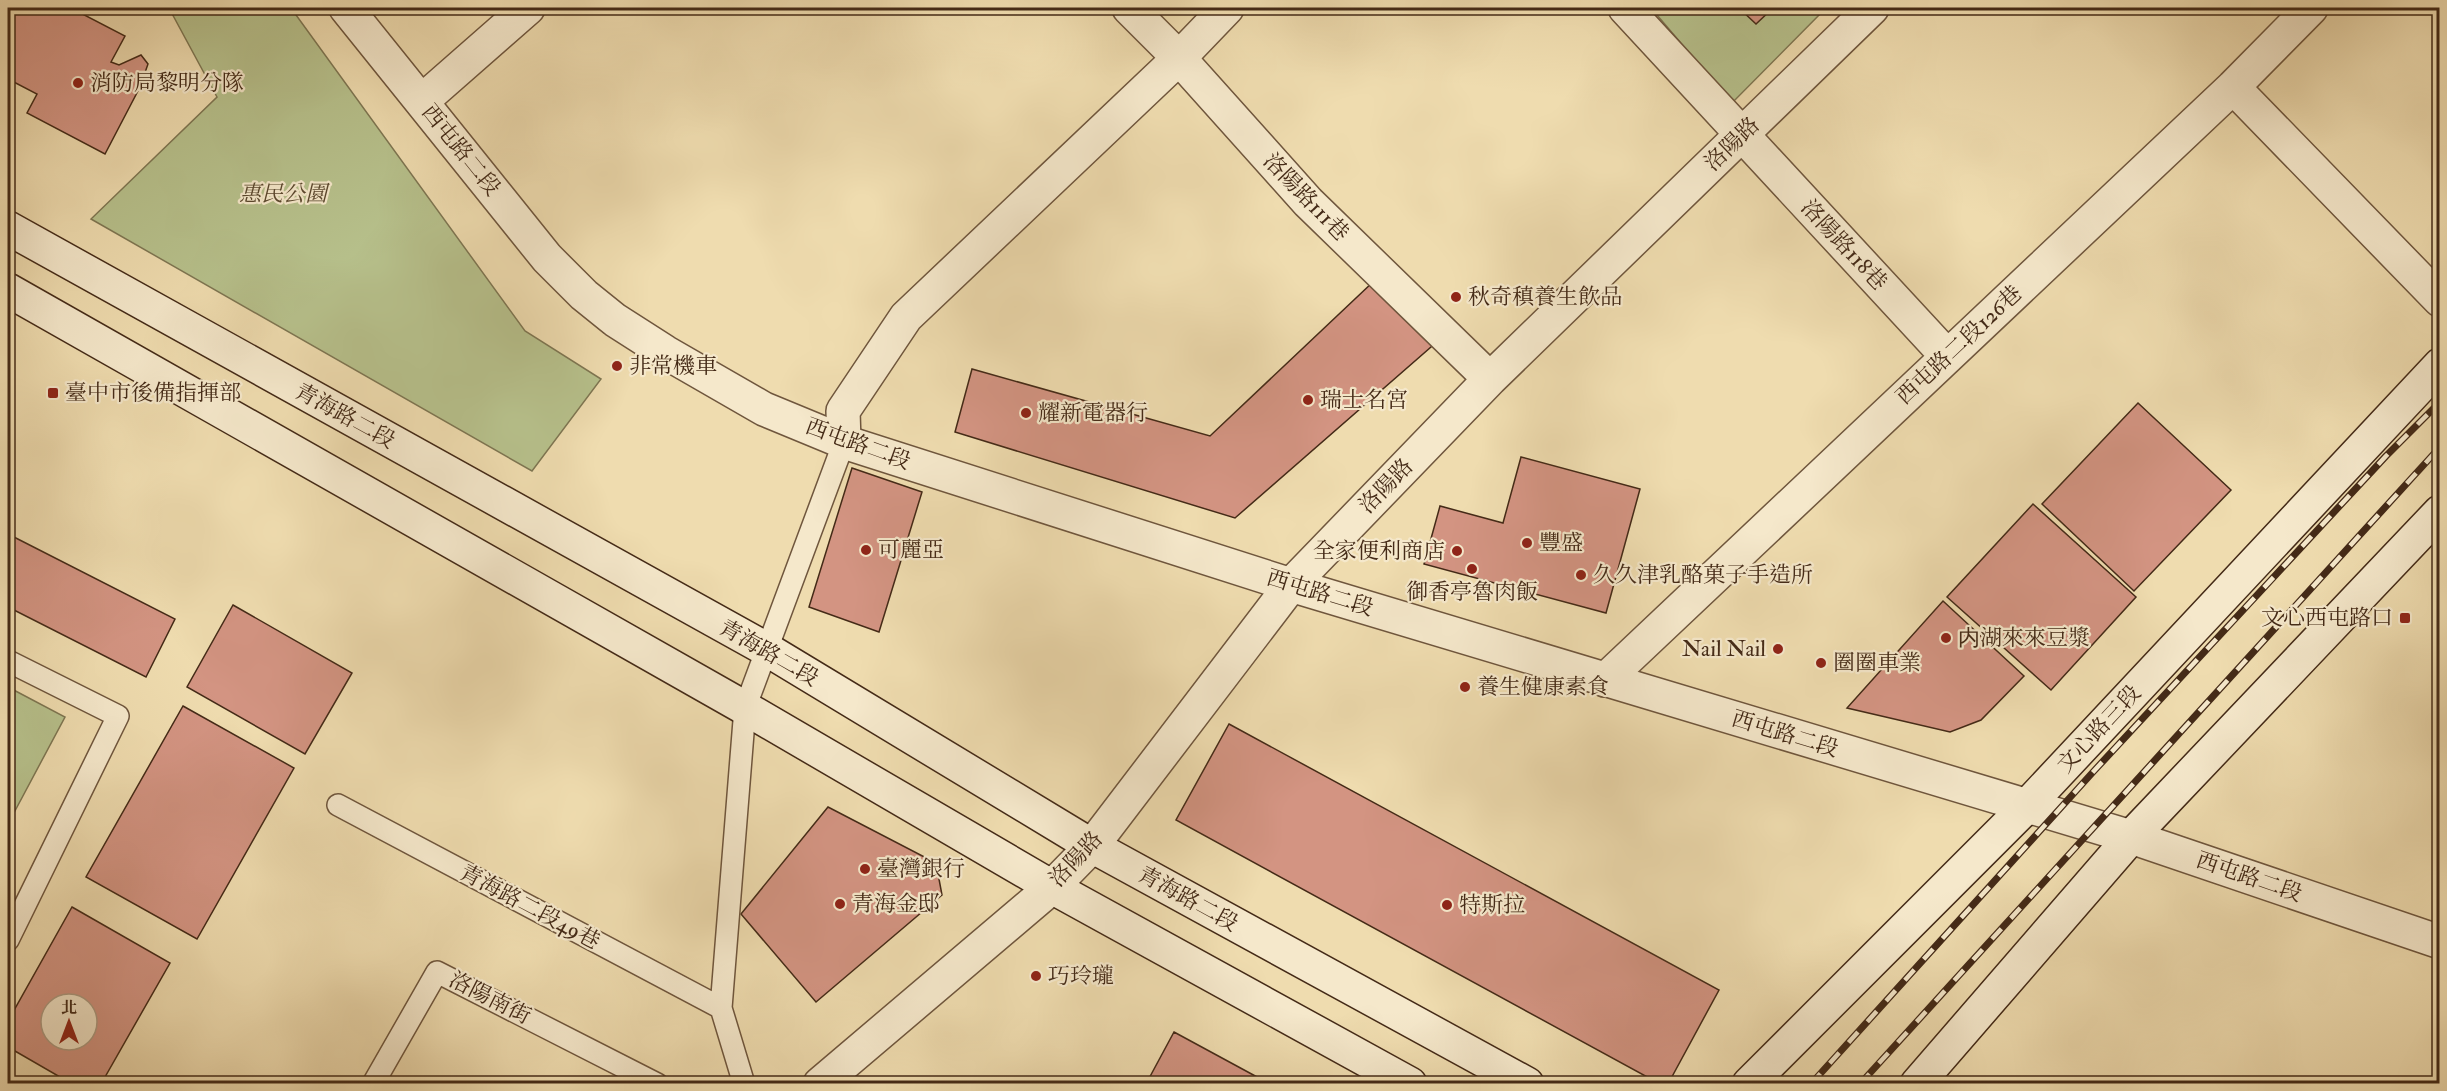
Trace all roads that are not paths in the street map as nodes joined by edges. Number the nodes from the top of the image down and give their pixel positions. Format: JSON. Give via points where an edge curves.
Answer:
{"nodes":[{"id":1,"x":346,"y":8,"type":"edge"},
{"id":2,"x":528,"y":8,"type":"edge"},
{"id":3,"x":1130,"y":8,"type":"edge"},
{"id":4,"x":1227,"y":8,"type":"edge"},
{"id":5,"x":1625,"y":8,"type":"edge"},
{"id":6,"x":1872,"y":8,"type":"edge"},
{"id":7,"x":2311,"y":8,"type":"edge"},
{"id":8,"x":1179,"y":58,"type":"junction"},
{"id":9,"x":2233,"y":87,"type":"junction"},
{"id":10,"x":422,"y":101,"type":"junction"},
{"id":11,"x":1742,"y":135,"type":"junction"},
{"id":12,"x":8,"y":228,"type":"edge"},
{"id":13,"x":8,"y":290,"type":"edge"},
{"id":14,"x":2439,"y":300,"type":"edge"},
{"id":15,"x":1947,"y":356,"type":"junction"},
{"id":16,"x":2439,"y":365,"type":"edge"},
{"id":17,"x":1490,"y":379,"type":"junction"},
{"id":18,"x":844,"y":442,"type":"junction"},
{"id":19,"x":2439,"y":512,"type":"edge"},
{"id":20,"x":1292,"y":585,"type":"junction"},
{"id":21,"x":766,"y":650,"type":"junction"},
{"id":22,"x":8,"y":661,"type":"edge"},
{"id":23,"x":1605,"y":680,"type":"junction"},
{"id":24,"x":745,"y":708,"type":"junction"},
{"id":25,"x":338,"y":805,"type":"dead end"},
{"id":26,"x":2026,"y":807,"type":"junction"},
{"id":27,"x":2131,"y":837,"type":"junction"},
{"id":28,"x":1092,"y":846,"type":"junction"},
{"id":29,"x":1052,"y":887,"type":"junction"},
{"id":30,"x":8,"y":940,"type":"edge"},
{"id":31,"x":2439,"y":942,"type":"edge"},
{"id":32,"x":721,"y":1008,"type":"junction"},
{"id":33,"x":373,"y":1083,"type":"edge"},
{"id":34,"x":657,"y":1083,"type":"edge"},
{"id":35,"x":744,"y":1083,"type":"edge"},
{"id":36,"x":820,"y":1083,"type":"edge"},
{"id":37,"x":1410,"y":1083,"type":"edge"},
{"id":38,"x":1527,"y":1083,"type":"edge"},
{"id":39,"x":1749,"y":1083,"type":"edge"},
{"id":40,"x":1917,"y":1083,"type":"edge"}],
"edges":[{"from":1,"to":10,"type":"street","name":"西屯路二段"},
{"from":2,"to":10,"type":"street"},
{"from":3,"to":8,"type":"street","name":"洛陽路111巷"},
{"from":4,"to":8,"type":"street"},
{"from":5,"to":11,"type":"street","name":"洛陽路118巷"},
{"from":6,"to":11,"type":"street","name":"洛陽路"},
{"from":7,"to":9,"type":"street","name":"西屯路二段126巷"},
{"from":8,"to":17,"type":"street","name":"洛陽路111巷","via":[[1308,202]]},
{"from":8,"to":18,"type":"street","via":[[906,316],[843,411]]},
{"from":9,"to":14,"type":"street"},
{"from":9,"to":15,"type":"street","name":"西屯路二段126巷"},
{"from":10,"to":18,"type":"street","name":"西屯路二段","via":[[548,258],[584,295],[655,346],[755,404]]},
{"from":11,"to":15,"type":"street","name":"洛陽路118巷"},
{"from":11,"to":17,"type":"street","name":"洛陽路"},
{"from":12,"to":21,"type":"street","name":"青海路二段"},
{"from":13,"to":24,"type":"street"},
{"from":15,"to":23,"type":"street","name":"西屯路二段126巷"},
{"from":16,"to":26,"type":"street","name":"文心路三段"},
{"from":17,"to":20,"type":"street","name":"洛陽路"},
{"from":18,"to":20,"type":"street","name":"西屯路二段"},
{"from":18,"to":21,"type":"lane"},
{"from":19,"to":27,"type":"street"},
{"from":20,"to":23,"type":"street","name":"西屯路二段"},
{"from":20,"to":28,"type":"street","name":"洛陽路"},
{"from":21,"to":24,"type":"lane"},
{"from":21,"to":28,"type":"street","name":"青海路二段"},
{"from":22,"to":30,"type":"lane","via":[[118,716]]},
{"from":23,"to":26,"type":"street","name":"西屯路二段"},
{"from":24,"to":29,"type":"street"},
{"from":24,"to":32,"type":"lane"},
{"from":25,"to":32,"type":"lane","name":"青海路二段49巷"},
{"from":26,"to":27,"type":"street","name":"西屯路二段"},
{"from":26,"to":39,"type":"street","name":"文心路三段"},
{"from":27,"to":31,"type":"street","name":"西屯路二段"},
{"from":27,"to":40,"type":"street"},
{"from":28,"to":29,"type":"street","name":"洛陽路"},
{"from":28,"to":38,"type":"street","name":"青海路二段"},
{"from":29,"to":36,"type":"street","name":"洛陽路"},
{"from":29,"to":37,"type":"street"},
{"from":32,"to":35,"type":"lane"},
{"from":33,"to":34,"type":"lane","name":"洛陽南街","via":[[437,972]]}]}
